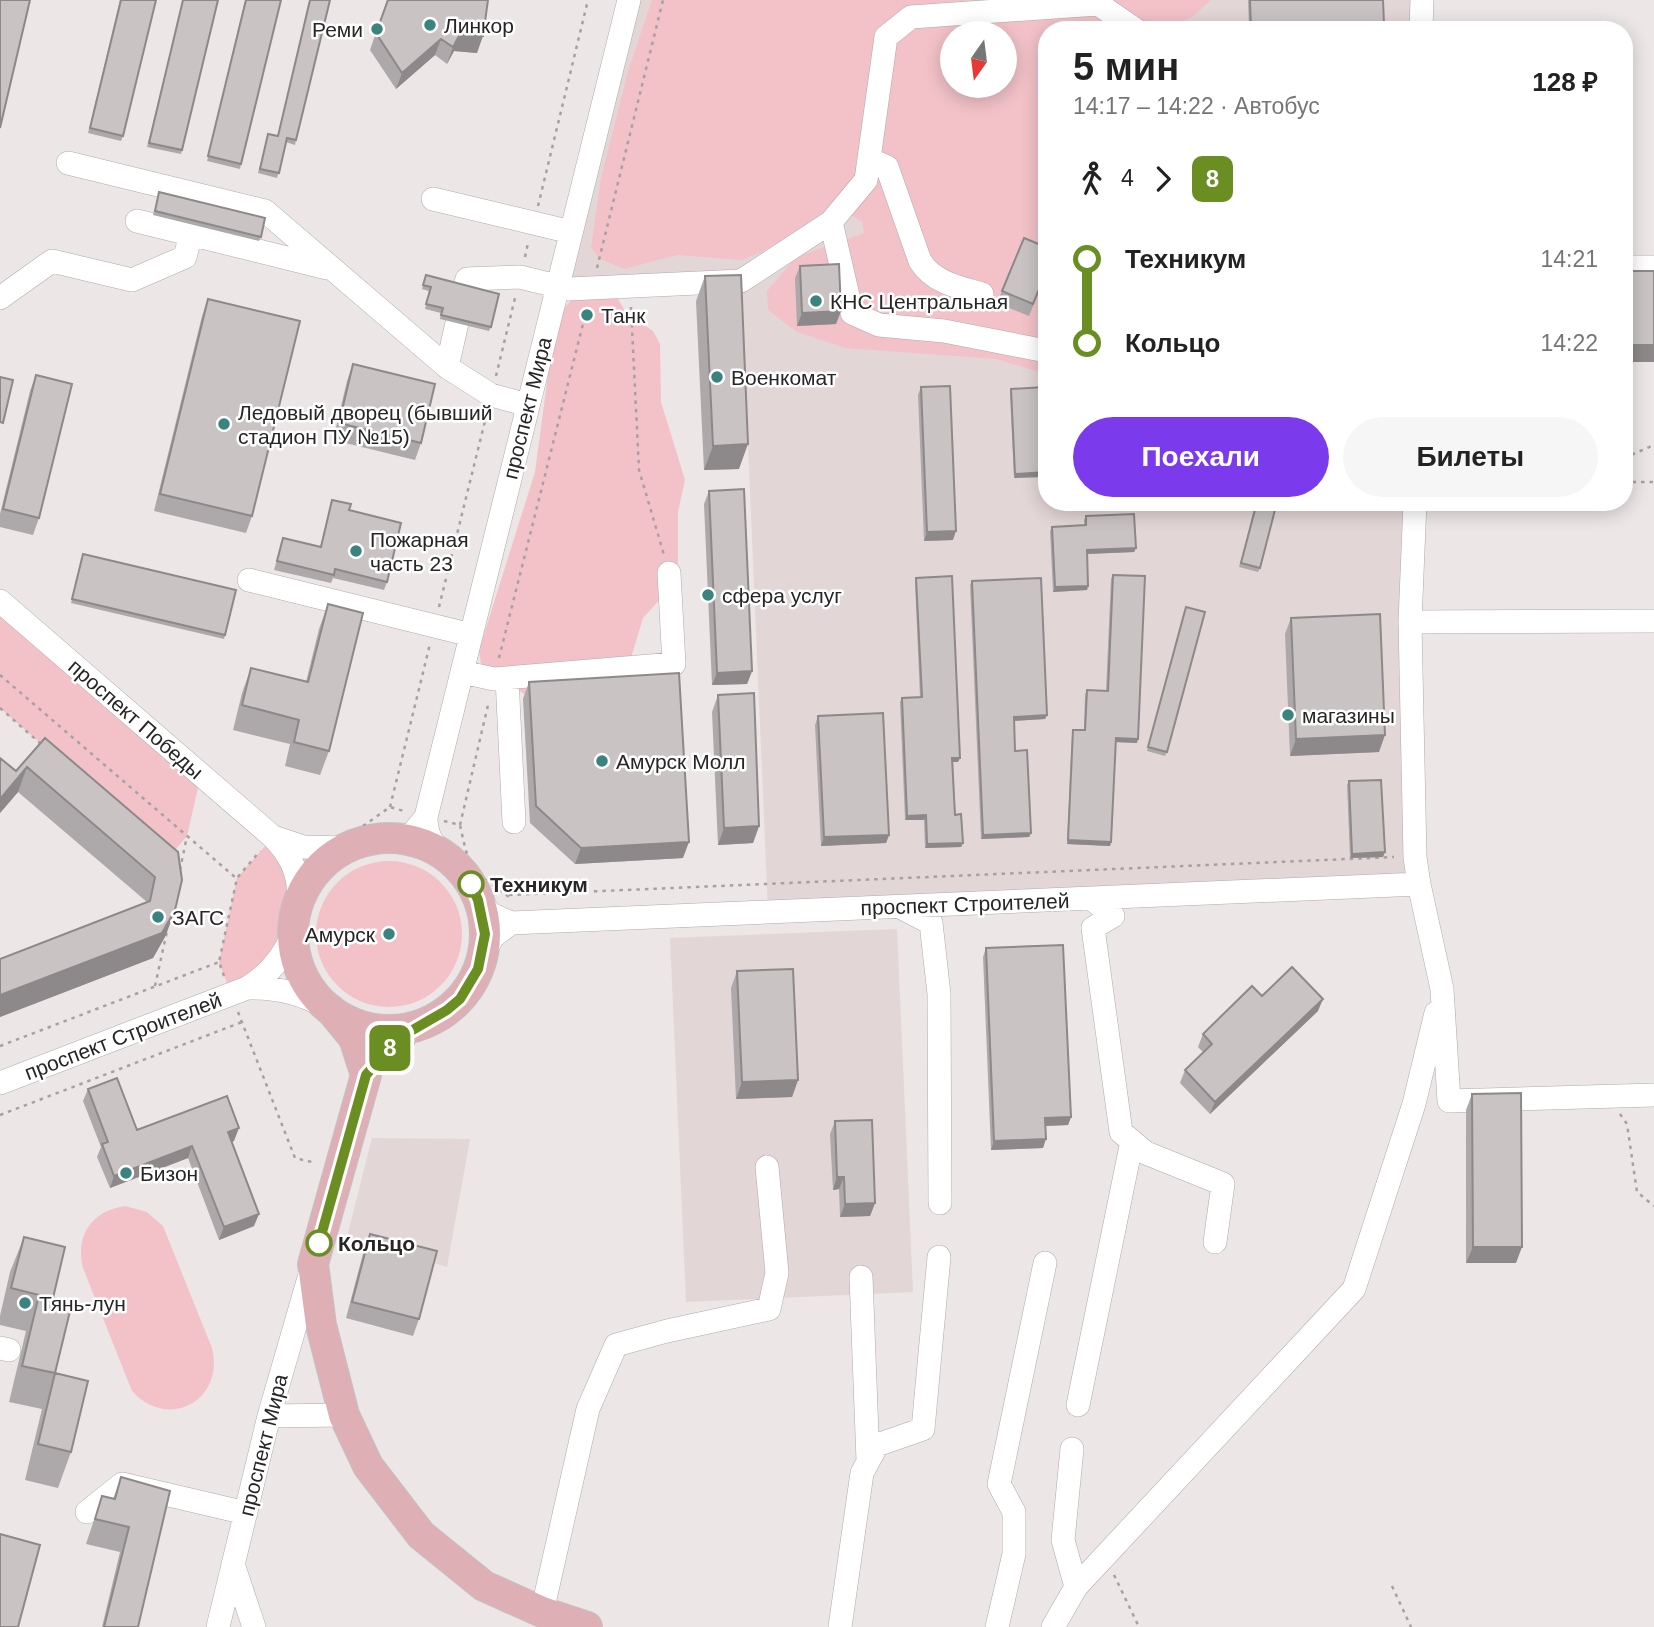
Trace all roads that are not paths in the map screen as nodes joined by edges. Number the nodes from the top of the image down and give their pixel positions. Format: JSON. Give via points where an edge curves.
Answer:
{"nodes":[{"id":1,"x":629,"y":0,"type":"edge"},
{"id":2,"x":1422,"y":0,"type":"edge"},
{"id":3,"x":1100,"y":2,"type":"edge"},
{"id":4,"x":1124,"y":21,"type":"edge"},
{"id":5,"x":1421,"y":21,"type":"edge"},
{"id":6,"x":869,"y":159,"type":"junction"},
{"id":7,"x":68,"y":163,"type":"dead end"},
{"id":8,"x":433,"y":199,"type":"dead end"},
{"id":9,"x":137,"y":221,"type":"dead end"},
{"id":10,"x":831,"y":222,"type":"junction"},
{"id":11,"x":571,"y":232,"type":"junction"},
{"id":12,"x":191,"y":234,"type":"junction"},
{"id":13,"x":1633,"y":267,"type":"edge"},
{"id":14,"x":1654,"y":267,"type":"edge"},
{"id":15,"x":334,"y":270,"type":"junction"},
{"id":16,"x":558,"y":286,"type":"junction"},
{"id":17,"x":464,"y":290,"type":"edge"},
{"id":18,"x":982,"y":294,"type":"dead end"},
{"id":19,"x":0,"y":298,"type":"edge"},
{"id":20,"x":457,"y":323,"type":"edge"},
{"id":21,"x":1038,"y":349,"type":"edge"},
{"id":22,"x":447,"y":367,"type":"junction"},
{"id":23,"x":528,"y":405,"type":"junction"},
{"id":24,"x":1415,"y":511,"type":"edge"},
{"id":25,"x":669,"y":573,"type":"road end"},
{"id":26,"x":249,"y":580,"type":"dead end"},
{"id":27,"x":0,"y":601,"type":"edge"},
{"id":28,"x":1654,"y":621,"type":"edge"},
{"id":29,"x":1410,"y":622,"type":"junction"},
{"id":30,"x":471,"y":635,"type":"junction"},
{"id":31,"x":462,"y":672,"type":"junction"},
{"id":32,"x":500,"y":679,"type":"junction"},
{"id":33,"x":426,"y":817,"type":"junction"},
{"id":34,"x":514,"y":822,"type":"dead end"},
{"id":35,"x":273,"y":837,"type":"junction"},
{"id":36,"x":398,"y":838,"type":"junction"},
{"id":37,"x":346,"y":848,"type":"junction"},
{"id":38,"x":447,"y":858,"type":"junction"},
{"id":39,"x":1419,"y":884,"type":"junction"},
{"id":40,"x":299,"y":899,"type":"junction"},
{"id":41,"x":1092,"y":899,"type":"junction"},
{"id":42,"x":478,"y":900,"type":"junction"},
{"id":43,"x":899,"y":907,"type":"junction"},
{"id":44,"x":511,"y":923,"type":"junction"},
{"id":45,"x":293,"y":934,"type":"junction"},
{"id":46,"x":488,"y":958,"type":"junction"},
{"id":47,"x":247,"y":988,"type":"junction"},
{"id":48,"x":1442,"y":989,"type":"junction"},
{"id":49,"x":331,"y":1010,"type":"junction"},
{"id":50,"x":431,"y":1020,"type":"junction"},
{"id":51,"x":374,"y":1075,"type":"junction"},
{"id":52,"x":0,"y":1083,"type":"edge"},
{"id":53,"x":1654,"y":1095,"type":"edge"},
{"id":54,"x":1132,"y":1141,"type":"junction"},
{"id":55,"x":767,"y":1167,"type":"dead end"},
{"id":56,"x":940,"y":1203,"type":"dead end"},
{"id":57,"x":1215,"y":1242,"type":"dead end"},
{"id":58,"x":939,"y":1257,"type":"dead end"},
{"id":59,"x":1045,"y":1263,"type":"dead end"},
{"id":60,"x":313,"y":1264,"type":"junction"},
{"id":61,"x":861,"y":1277,"type":"dead end"},
{"id":62,"x":1078,"y":1405,"type":"dead end"},
{"id":63,"x":344,"y":1415,"type":"junction"},
{"id":64,"x":269,"y":1416,"type":"junction"},
{"id":65,"x":1072,"y":1448,"type":"dead end"},
{"id":66,"x":868,"y":1461,"type":"junction"},
{"id":67,"x":87,"y":1512,"type":"dead end"},
{"id":68,"x":246,"y":1513,"type":"junction"},
{"id":69,"x":233,"y":1564,"type":"junction"},
{"id":70,"x":1076,"y":1587,"type":"junction"},
{"id":71,"x":542,"y":1612,"type":"junction"},
{"id":72,"x":581,"y":1626,"type":"edge"},
{"id":73,"x":218,"y":1627,"type":"edge"},
{"id":74,"x":254,"y":1627,"type":"edge"},
{"id":75,"x":840,"y":1627,"type":"edge"},
{"id":76,"x":997,"y":1627,"type":"edge"},
{"id":77,"x":1054,"y":1627,"type":"edge"}],
"edges":[{"from":1,"to":11,"type":"street","name":"проспект Мира"},
{"from":2,"to":5,"type":"street"},
{"from":3,"to":4,"type":"street"},
{"from":3,"to":6,"type":"street","via":[[911,17],[887,37]]},
{"from":6,"to":10,"type":"street","via":[[866,180]]},
{"from":6,"to":18,"type":"street","via":[[887,167],[926,271],[941,281]]},
{"from":7,"to":15,"type":"street","via":[[265,211]]},
{"from":8,"to":11,"type":"street"},
{"from":9,"to":12,"type":"street"},
{"from":10,"to":16,"type":"street","via":[[741,281]]},
{"from":10,"to":21,"type":"street","via":[[852,313],[879,324]]},
{"from":11,"to":16,"type":"street","name":"проспект Мира"},
{"from":12,"to":15,"type":"street"},
{"from":12,"to":19,"type":"street","via":[[185,257],[132,280],[52,261]]},
{"from":13,"to":14,"type":"street"},
{"from":15,"to":22,"type":"street"},
{"from":16,"to":17,"type":"street","via":[[520,277],[467,279]]},
{"from":16,"to":23,"type":"street","name":"проспект Мира"},
{"from":20,"to":22,"type":"street"},
{"from":22,"to":23,"type":"street","via":[[491,395]]},
{"from":23,"to":30,"type":"street","name":"проспект Мира"},
{"from":24,"to":29,"type":"street"},
{"from":25,"to":32,"type":"street","via":[[674,664]]},
{"from":26,"to":30,"type":"street"},
{"from":27,"to":35,"type":"street","name":"проспект Победы"},
{"from":28,"to":29,"type":"street"},
{"from":29,"to":39,"type":"street"},
{"from":30,"to":31,"type":"street","name":"проспект Мира"},
{"from":31,"to":32,"type":"street"},
{"from":31,"to":33,"type":"street","name":"проспект Мира"},
{"from":32,"to":34,"type":"street"},
{"from":33,"to":36,"type":"street","via":[[413,833]]},
{"from":33,"to":38,"type":"street","via":[[433,844]]},
{"from":35,"to":37,"type":"street","via":[[303,847]]},
{"from":35,"to":40,"type":"street","via":[[295,868]]},
{"from":36,"to":37,"type":"main road"},
{"from":36,"to":38,"type":"main road"},
{"from":37,"to":40,"type":"main road","via":[[318,869]]},
{"from":38,"to":42,"type":"main road","via":[[471,884]]},
{"from":39,"to":41,"type":"street","name":"проспект Строителей"},
{"from":39,"to":48,"type":"street"},
{"from":40,"to":45,"type":"main road"},
{"from":41,"to":43,"type":"street","name":"проспект Строителей"},
{"from":41,"to":54,"type":"street","via":[[1113,916],[1093,928],[1121,1132]]},
{"from":42,"to":44,"type":"street","via":[[491,914]]},
{"from":42,"to":46,"type":"main road"},
{"from":43,"to":44,"type":"street","name":"проспект Строителей"},
{"from":43,"to":56,"type":"street","via":[[930,923],[939,994]]},
{"from":44,"to":46,"type":"street","via":[[494,936]]},
{"from":45,"to":47,"type":"street","via":[[274,967]]},
{"from":45,"to":49,"type":"main road","via":[[299,968]]},
{"from":46,"to":50,"type":"main road","via":[[465,992]]},
{"from":47,"to":49,"type":"street","via":[[288,991]]},
{"from":47,"to":52,"type":"street","name":"проспект Строителей"},
{"from":48,"to":53,"type":"street","via":[[1449,1101]]},
{"from":48,"to":70,"type":"street","via":[[1415,1104],[1354,1289]]},
{"from":49,"to":50,"type":"main road","via":[[362,1026],[380,1029]]},
{"from":49,"to":51,"type":"main road","via":[[354,1038]]},
{"from":50,"to":51,"type":"main road","via":[[398,1040]]},
{"from":51,"to":60,"type":"main road"},
{"from":54,"to":57,"type":"street","via":[[1146,1153],[1223,1184]]},
{"from":54,"to":62,"type":"street"},
{"from":55,"to":71,"type":"street","via":[[778,1273],[769,1310],[616,1345],[589,1409]]},
{"from":58,"to":66,"type":"street","via":[[923,1429],[877,1445]]},
{"from":59,"to":76,"type":"street","via":[[999,1484],[1014,1512],[1014,1554]]},
{"from":60,"to":63,"type":"main road","via":[[321,1325]]},
{"from":60,"to":64,"type":"street","name":"проспект Мира"},
{"from":61,"to":66,"type":"street"},
{"from":63,"to":64,"type":"street"},
{"from":63,"to":71,"type":"main road","via":[[368,1466],[421,1535],[484,1586]]},
{"from":64,"to":68,"type":"street","name":"проспект Мира"},
{"from":65,"to":70,"type":"street","via":[[1063,1539]]},
{"from":66,"to":75,"type":"street","via":[[862,1473]]},
{"from":67,"to":68,"type":"street","via":[[122,1484]]},
{"from":68,"to":69,"type":"street","name":"проспект Мира"},
{"from":69,"to":73,"type":"street","name":"проспект Мира"},
{"from":69,"to":74,"type":"street"},
{"from":70,"to":77,"type":"street"},
{"from":71,"to":72,"type":"main road"}]}
